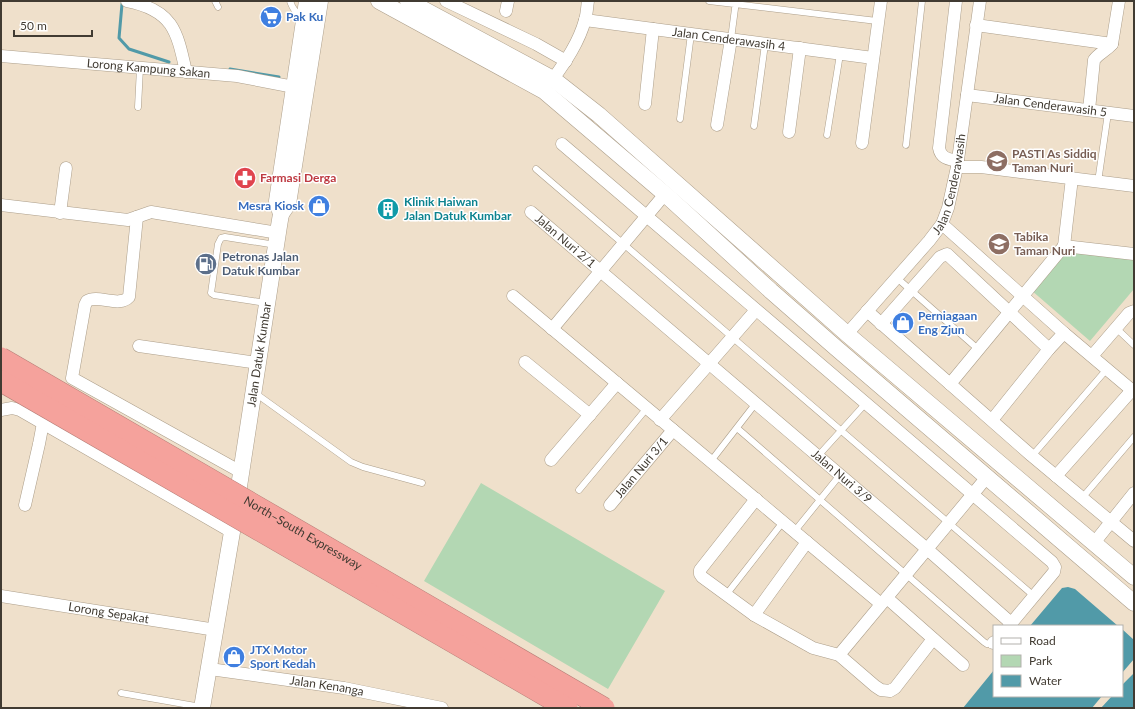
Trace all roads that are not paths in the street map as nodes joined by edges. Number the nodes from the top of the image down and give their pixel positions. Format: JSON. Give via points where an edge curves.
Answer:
{"nodes":[{"id":1,"x":127,"y":1,"type":"edge"},
{"id":2,"x":215,"y":1,"type":"edge"},
{"id":3,"x":290,"y":1,"type":"edge"},
{"id":4,"x":379,"y":1,"type":"edge"},
{"id":5,"x":408,"y":1,"type":"edge"},
{"id":6,"x":446,"y":1,"type":"edge"},
{"id":7,"x":588,"y":1,"type":"edge"},
{"id":8,"x":709,"y":1,"type":"edge"},
{"id":9,"x":881,"y":1,"type":"edge"},
{"id":10,"x":922,"y":1,"type":"edge"},
{"id":11,"x":956,"y":1,"type":"edge"},
{"id":12,"x":980,"y":1,"type":"edge"},
{"id":13,"x":1119,"y":1,"type":"edge"},
{"id":14,"x":736,"y":3,"type":"edge"},
{"id":15,"x":313,"y":4,"type":"edge"},
{"id":16,"x":218,"y":7,"type":"dead end"},
{"id":17,"x":585,"y":20,"type":"junction"},
{"id":18,"x":878,"y":21,"type":"junction"},
{"id":19,"x":976,"y":25,"type":"junction"},
{"id":20,"x":653,"y":30,"type":"junction"},
{"id":21,"x":691,"y":34,"type":"junction"},
{"id":22,"x":731,"y":39,"type":"junction"},
{"id":23,"x":765,"y":44,"type":"junction"},
{"id":24,"x":1112,"y":44,"type":"junction"},
{"id":25,"x":800,"y":48,"type":"junction"},
{"id":26,"x":840,"y":54,"type":"junction"},
{"id":27,"x":1,"y":56,"type":"edge"},
{"id":28,"x":873,"y":58,"type":"junction"},
{"id":29,"x":566,"y":61,"type":"junction"},
{"id":30,"x":140,"y":68,"type":"junction"},
{"id":31,"x":186,"y":72,"type":"junction"},
{"id":32,"x":553,"y":79,"type":"junction"},
{"id":33,"x":294,"y":87,"type":"junction"},
{"id":34,"x":967,"y":95,"type":"junction"},
{"id":35,"x":645,"y":104,"type":"dead end"},
{"id":36,"x":138,"y":107,"type":"dead end"},
{"id":37,"x":1089,"y":110,"type":"junction"},
{"id":38,"x":1108,"y":113,"type":"junction"},
{"id":39,"x":1134,"y":116,"type":"edge"},
{"id":40,"x":680,"y":119,"type":"dead end"},
{"id":41,"x":717,"y":125,"type":"dead end"},
{"id":42,"x":754,"y":126,"type":"dead end"},
{"id":43,"x":789,"y":132,"type":"dead end"},
{"id":44,"x":827,"y":135,"type":"dead end"},
{"id":45,"x":862,"y":143,"type":"dead end"},
{"id":46,"x":562,"y":144,"type":"dead end"},
{"id":47,"x":906,"y":145,"type":"dead end"},
{"id":48,"x":958,"y":164,"type":"junction"},
{"id":49,"x":66,"y":168,"type":"dead end"},
{"id":50,"x":536,"y":169,"type":"dead end"},
{"id":51,"x":1072,"y":178,"type":"junction"},
{"id":52,"x":1098,"y":182,"type":"junction"},
{"id":53,"x":1134,"y":186,"type":"edge"},
{"id":54,"x":665,"y":194,"type":"junction"},
{"id":55,"x":1,"y":205,"type":"edge"},
{"id":56,"x":284,"y":209,"type":"junction"},
{"id":57,"x":531,"y":212,"type":"dead end"},
{"id":58,"x":60,"y":213,"type":"junction"},
{"id":59,"x":646,"y":216,"type":"junction"},
{"id":60,"x":138,"y":217,"type":"junction"},
{"id":61,"x":942,"y":224,"type":"junction"},
{"id":62,"x":277,"y":239,"type":"junction"},
{"id":63,"x":623,"y":244,"type":"junction"},
{"id":64,"x":967,"y":246,"type":"junction"},
{"id":65,"x":1064,"y":246,"type":"junction"},
{"id":66,"x":1134,"y":254,"type":"edge"},
{"id":67,"x":954,"y":259,"type":"junction"},
{"id":68,"x":600,"y":271,"type":"junction"},
{"id":69,"x":897,"y":278,"type":"junction"},
{"id":70,"x":911,"y":290,"type":"junction"},
{"id":71,"x":513,"y":296,"type":"dead end"},
{"id":72,"x":1023,"y":296,"type":"junction"},
{"id":73,"x":266,"y":303,"type":"junction"},
{"id":74,"x":756,"y":310,"type":"junction"},
{"id":75,"x":867,"y":311,"type":"junction"},
{"id":76,"x":1134,"y":311,"type":"edge"},
{"id":77,"x":1010,"y":312,"type":"junction"},
{"id":78,"x":881,"y":324,"type":"junction"},
{"id":79,"x":1116,"y":328,"type":"junction"},
{"id":80,"x":552,"y":329,"type":"junction"},
{"id":81,"x":1064,"y":333,"type":"junction"},
{"id":82,"x":847,"y":334,"type":"junction"},
{"id":83,"x":732,"y":337,"type":"junction"},
{"id":84,"x":1134,"y":345,"type":"edge"},
{"id":85,"x":139,"y":346,"type":"dead end"},
{"id":86,"x":1049,"y":349,"type":"junction"},
{"id":87,"x":979,"y":350,"type":"junction"},
{"id":88,"x":1092,"y":356,"type":"junction"},
{"id":89,"x":1,"y":358,"type":"edge"},
{"id":90,"x":525,"y":362,"type":"dead end"},
{"id":91,"x":258,"y":363,"type":"junction"},
{"id":92,"x":709,"y":363,"type":"junction"},
{"id":93,"x":1107,"y":369,"type":"junction"},
{"id":94,"x":1,"y":381,"type":"edge"},
{"id":95,"x":617,"y":383,"type":"junction"},
{"id":96,"x":950,"y":384,"type":"junction"},
{"id":97,"x":1133,"y":391,"type":"edge"},
{"id":98,"x":253,"y":392,"type":"junction"},
{"id":99,"x":756,"y":403,"type":"junction"},
{"id":100,"x":866,"y":403,"type":"junction"},
{"id":101,"x":647,"y":408,"type":"junction"},
{"id":102,"x":1,"y":410,"type":"edge"},
{"id":103,"x":590,"y":415,"type":"junction"},
{"id":104,"x":660,"y":420,"type":"junction"},
{"id":105,"x":992,"y":420,"type":"junction"},
{"id":106,"x":43,"y":423,"type":"junction"},
{"id":107,"x":737,"y":428,"type":"junction"},
{"id":108,"x":673,"y":430,"type":"junction"},
{"id":109,"x":841,"y":431,"type":"junction"},
{"id":110,"x":1134,"y":437,"type":"edge"},
{"id":111,"x":818,"y":456,"type":"junction"},
{"id":112,"x":1032,"y":456,"type":"junction"},
{"id":113,"x":551,"y":460,"type":"dead end"},
{"id":114,"x":711,"y":462,"type":"junction"},
{"id":115,"x":241,"y":472,"type":"junction"},
{"id":116,"x":840,"y":475,"type":"junction"},
{"id":117,"x":1056,"y":476,"type":"junction"},
{"id":118,"x":987,"y":477,"type":"junction"},
{"id":119,"x":422,"y":483,"type":"dead end"},
{"id":120,"x":579,"y":490,"type":"dead end"},
{"id":121,"x":1134,"y":493,"type":"edge"},
{"id":122,"x":973,"y":494,"type":"junction"},
{"id":123,"x":1082,"y":498,"type":"junction"},
{"id":124,"x":756,"y":499,"type":"junction"},
{"id":125,"x":820,"y":499,"type":"junction"},
{"id":126,"x":25,"y":505,"type":"dead end"},
{"id":127,"x":610,"y":506,"type":"dead end"},
{"id":128,"x":1111,"y":521,"type":"junction"},
{"id":129,"x":783,"y":522,"type":"junction"},
{"id":130,"x":949,"y":523,"type":"junction"},
{"id":131,"x":232,"y":532,"type":"junction"},
{"id":132,"x":794,"y":532,"type":"junction"},
{"id":133,"x":1134,"y":541,"type":"edge"},
{"id":134,"x":807,"y":542,"type":"junction"},
{"id":135,"x":1094,"y":543,"type":"junction"},
{"id":136,"x":927,"y":549,"type":"junction"},
{"id":137,"x":907,"y":574,"type":"junction"},
{"id":138,"x":1134,"y":578,"type":"edge"},
{"id":139,"x":726,"y":595,"type":"junction"},
{"id":140,"x":1,"y":596,"type":"edge"},
{"id":141,"x":1034,"y":596,"type":"junction"},
{"id":142,"x":884,"y":601,"type":"junction"},
{"id":143,"x":1134,"y":603,"type":"edge"},
{"id":144,"x":754,"y":615,"type":"junction"},
{"id":145,"x":1010,"y":624,"type":"edge"},
{"id":146,"x":216,"y":630,"type":"junction"},
{"id":147,"x":933,"y":639,"type":"junction"},
{"id":148,"x":993,"y":643,"type":"edge"},
{"id":149,"x":839,"y":656,"type":"junction"},
{"id":150,"x":963,"y":665,"type":"dead end"},
{"id":151,"x":210,"y":669,"type":"junction"},
{"id":152,"x":121,"y":693,"type":"dead end"},
{"id":153,"x":203,"y":708,"type":"edge"},
{"id":154,"x":442,"y":708,"type":"edge"},
{"id":155,"x":567,"y":708,"type":"edge"},
{"id":156,"x":604,"y":708,"type":"edge"}],
"edges":[{"from":1,"to":31,"type":"street","via":[[149,7],[167,19],[176,35]]},
{"from":2,"to":16,"type":"lane"},
{"from":3,"to":15,"type":"lane","via":[[296,13]]},
{"from":4,"to":54,"type":"main road","via":[[544,91]]},
{"from":5,"to":32,"type":"main road"},
{"from":6,"to":29,"type":"street"},
{"from":7,"to":17,"type":"street"},
{"from":8,"to":14,"type":"lane"},
{"from":9,"to":18,"type":"street"},
{"from":10,"to":47,"type":"lane"},
{"from":11,"to":48,"type":"street","via":[[939,148],[944,158]]},
{"from":12,"to":19,"type":"street","name":"Jalan Cenderawasih"},
{"from":13,"to":24,"type":"street"},
{"from":14,"to":18,"type":"lane"},
{"from":14,"to":22,"type":"lane"},
{"from":15,"to":33,"type":"main road","name":"Jalan Datuk Kumbar"},
{"from":15,"to":56,"type":"main road","name":"Jalan Datuk Kumbar"},
{"from":17,"to":20,"type":"street","name":"Jalan Cenderawasih 4"},
{"from":17,"to":29,"type":"street","via":[[579,38]]},
{"from":18,"to":28,"type":"street"},
{"from":19,"to":24,"type":"street"},
{"from":19,"to":34,"type":"street","name":"Jalan Cenderawasih"},
{"from":20,"to":21,"type":"street","name":"Jalan Cenderawasih 4"},
{"from":20,"to":35,"type":"street"},
{"from":21,"to":22,"type":"street","name":"Jalan Cenderawasih 4"},
{"from":21,"to":40,"type":"lane"},
{"from":22,"to":23,"type":"street","name":"Jalan Cenderawasih 4"},
{"from":22,"to":41,"type":"street"},
{"from":23,"to":25,"type":"street","name":"Jalan Cenderawasih 4"},
{"from":23,"to":42,"type":"lane"},
{"from":24,"to":37,"type":"street","via":[[1094,60]]},
{"from":25,"to":26,"type":"street","name":"Jalan Cenderawasih 4"},
{"from":25,"to":43,"type":"street"},
{"from":26,"to":28,"type":"street","name":"Jalan Cenderawasih 4"},
{"from":26,"to":44,"type":"lane"},
{"from":27,"to":30,"type":"street","name":"Lorong Kampung Sakan"},
{"from":28,"to":45,"type":"street"},
{"from":29,"to":32,"type":"street"},
{"from":30,"to":31,"type":"street","name":"Lorong Kampung Sakan"},
{"from":30,"to":36,"type":"lane"},
{"from":31,"to":33,"type":"street","name":"Lorong Kampung Sakan","via":[[237,76]]},
{"from":32,"to":82,"type":"main road","via":[[599,116]]},
{"from":33,"to":56,"type":"main road","name":"Jalan Datuk Kumbar","via":[[277,201]]},
{"from":34,"to":37,"type":"street","name":"Jalan Cenderawasih 5"},
{"from":34,"to":48,"type":"street","name":"Jalan Cenderawasih"},
{"from":37,"to":38,"type":"street","name":"Jalan Cenderawasih 5"},
{"from":38,"to":39,"type":"street","name":"Jalan Cenderawasih 5"},
{"from":38,"to":52,"type":"lane"},
{"from":46,"to":59,"type":"street"},
{"from":48,"to":51,"type":"street"},
{"from":48,"to":61,"type":"street","name":"Jalan Cenderawasih"},
{"from":49,"to":58,"type":"street"},
{"from":50,"to":63,"type":"lane"},
{"from":51,"to":52,"type":"street"},
{"from":51,"to":65,"type":"street"},
{"from":52,"to":53,"type":"street"},
{"from":54,"to":59,"type":"street"},
{"from":54,"to":118,"type":"main road","via":[[800,317]]},
{"from":55,"to":58,"type":"street"},
{"from":56,"to":62,"type":"main road","name":"Jalan Datuk Kumbar"},
{"from":57,"to":68,"type":"street","name":"Jalan Nuri 2/1"},
{"from":58,"to":60,"type":"street","via":[[128,220]]},
{"from":59,"to":63,"type":"street"},
{"from":59,"to":74,"type":"street"},
{"from":60,"to":62,"type":"street","via":[[151,212]]},
{"from":60,"to":115,"type":"street","via":[[129,297],[121,301],[87,301],[72,378]]},
{"from":61,"to":64,"type":"street"},
{"from":61,"to":69,"type":"street","name":"Jalan Cenderawasih"},
{"from":62,"to":73,"type":"main road","name":"Jalan Datuk Kumbar"},
{"from":62,"to":73,"type":"lane","via":[[225,237],[221,238],[218,244],[211,293]]},
{"from":63,"to":68,"type":"street"},
{"from":63,"to":83,"type":"lane"},
{"from":64,"to":67,"type":"street"},
{"from":64,"to":72,"type":"street"},
{"from":65,"to":66,"type":"street"},
{"from":65,"to":72,"type":"street"},
{"from":67,"to":70,"type":"street","via":[[947,254],[940,256]]},
{"from":67,"to":77,"type":"street"},
{"from":68,"to":80,"type":"street"},
{"from":68,"to":92,"type":"street","name":"Jalan Nuri 2/1"},
{"from":69,"to":70,"type":"lane"},
{"from":69,"to":75,"type":"street","name":"Jalan Cenderawasih"},
{"from":70,"to":78,"type":"street"},
{"from":70,"to":87,"type":"lane"},
{"from":71,"to":80,"type":"street"},
{"from":72,"to":77,"type":"street"},
{"from":72,"to":81,"type":"street"},
{"from":73,"to":91,"type":"main road","name":"Jalan Datuk Kumbar"},
{"from":74,"to":83,"type":"street"},
{"from":74,"to":100,"type":"street"},
{"from":75,"to":78,"type":"street"},
{"from":75,"to":82,"type":"street","name":"Jalan Cenderawasih"},
{"from":76,"to":79,"type":"street"},
{"from":77,"to":86,"type":"street"},
{"from":77,"to":87,"type":"street"},
{"from":78,"to":96,"type":"street"},
{"from":79,"to":84,"type":"lane"},
{"from":79,"to":88,"type":"street"},
{"from":80,"to":95,"type":"street"},
{"from":81,"to":86,"type":"street"},
{"from":81,"to":88,"type":"street"},
{"from":82,"to":135,"type":"main road"},
{"from":83,"to":92,"type":"street"},
{"from":83,"to":109,"type":"lane"},
{"from":85,"to":91,"type":"street"},
{"from":86,"to":105,"type":"street"},
{"from":87,"to":96,"type":"street"},
{"from":88,"to":93,"type":"street"},
{"from":89,"to":156,"type":"highway","name":"North–South Expressway","bridge":true},
{"from":90,"to":103,"type":"street"},
{"from":91,"to":98,"type":"main road","name":"Jalan Datuk Kumbar"},
{"from":92,"to":99,"type":"street","name":"Jalan Nuri 3/9"},
{"from":92,"to":104,"type":"street"},
{"from":93,"to":97,"type":"street"},
{"from":93,"to":112,"type":"lane"},
{"from":94,"to":155,"type":"highway","name":"North–South Expressway","bridge":true},
{"from":95,"to":101,"type":"street"},
{"from":95,"to":103,"type":"street"},
{"from":96,"to":105,"type":"street"},
{"from":97,"to":117,"type":"street"},
{"from":98,"to":115,"type":"main road","name":"Jalan Datuk Kumbar"},
{"from":98,"to":119,"type":"lane","via":[[351,462]]},
{"from":99,"to":107,"type":"lane"},
{"from":99,"to":111,"type":"street","name":"Jalan Nuri 3/9"},
{"from":100,"to":109,"type":"lane"},
{"from":100,"to":122,"type":"street"},
{"from":101,"to":104,"type":"street"},
{"from":101,"to":120,"type":"lane"},
{"from":102,"to":106,"type":"street","via":[[20,410]]},
{"from":103,"to":113,"type":"street"},
{"from":104,"to":108,"type":"street"},
{"from":105,"to":112,"type":"street"},
{"from":106,"to":126,"type":"street"},
{"from":106,"to":131,"type":"street"},
{"from":107,"to":114,"type":"lane"},
{"from":107,"to":125,"type":"lane"},
{"from":108,"to":114,"type":"street"},
{"from":108,"to":127,"type":"street","name":"Jalan Nuri 3/1"},
{"from":109,"to":111,"type":"lane"},
{"from":109,"to":130,"type":"lane"},
{"from":110,"to":123,"type":"lane"},
{"from":111,"to":116,"type":"street","name":"Jalan Nuri 3/9"},
{"from":112,"to":117,"type":"street"},
{"from":114,"to":124,"type":"street"},
{"from":115,"to":131,"type":"main road","name":"Jalan Datuk Kumbar"},
{"from":116,"to":125,"type":"lane"},
{"from":116,"to":136,"type":"street","name":"Jalan Nuri 3/9"},
{"from":117,"to":123,"type":"street"},
{"from":118,"to":122,"type":"street"},
{"from":118,"to":143,"type":"main road"},
{"from":121,"to":128,"type":"street"},
{"from":122,"to":130,"type":"street"},
{"from":122,"to":141,"type":"street","via":[[1055,567],[1054,572]]},
{"from":123,"to":128,"type":"street"},
{"from":124,"to":129,"type":"street"},
{"from":124,"to":139,"type":"street","via":[[700,570],[702,577]]},
{"from":125,"to":132,"type":"lane"},
{"from":125,"to":137,"type":"lane"},
{"from":128,"to":133,"type":"street"},
{"from":128,"to":135,"type":"street"},
{"from":129,"to":132,"type":"street"},
{"from":129,"to":139,"type":"lane"},
{"from":130,"to":136,"type":"street"},
{"from":130,"to":141,"type":"lane"},
{"from":131,"to":146,"type":"main road","name":"Jalan Datuk Kumbar"},
{"from":132,"to":134,"type":"street"},
{"from":134,"to":142,"type":"street"},
{"from":134,"to":144,"type":"street"},
{"from":135,"to":138,"type":"main road"},
{"from":136,"to":137,"type":"street"},
{"from":136,"to":145,"type":"street","name":"Jalan Nuri 3/9"},
{"from":137,"to":142,"type":"street"},
{"from":137,"to":148,"type":"lane","via":[[984,642]]},
{"from":139,"to":144,"type":"street"},
{"from":140,"to":146,"type":"street","name":"Lorong Sepakat"},
{"from":141,"to":145,"type":"street"},
{"from":142,"to":147,"type":"street"},
{"from":142,"to":149,"type":"street"},
{"from":144,"to":149,"type":"street","via":[[813,648]]},
{"from":146,"to":151,"type":"main road","name":"Jalan Datuk Kumbar"},
{"from":147,"to":149,"type":"street","via":[[890,691],[881,690]]},
{"from":147,"to":150,"type":"street"},
{"from":151,"to":153,"type":"main road","name":"Jalan Datuk Kumbar"},
{"from":151,"to":154,"type":"street","name":"Jalan Kenanga","via":[[344,688]]},
{"from":152,"to":153,"type":"lane"}]}
